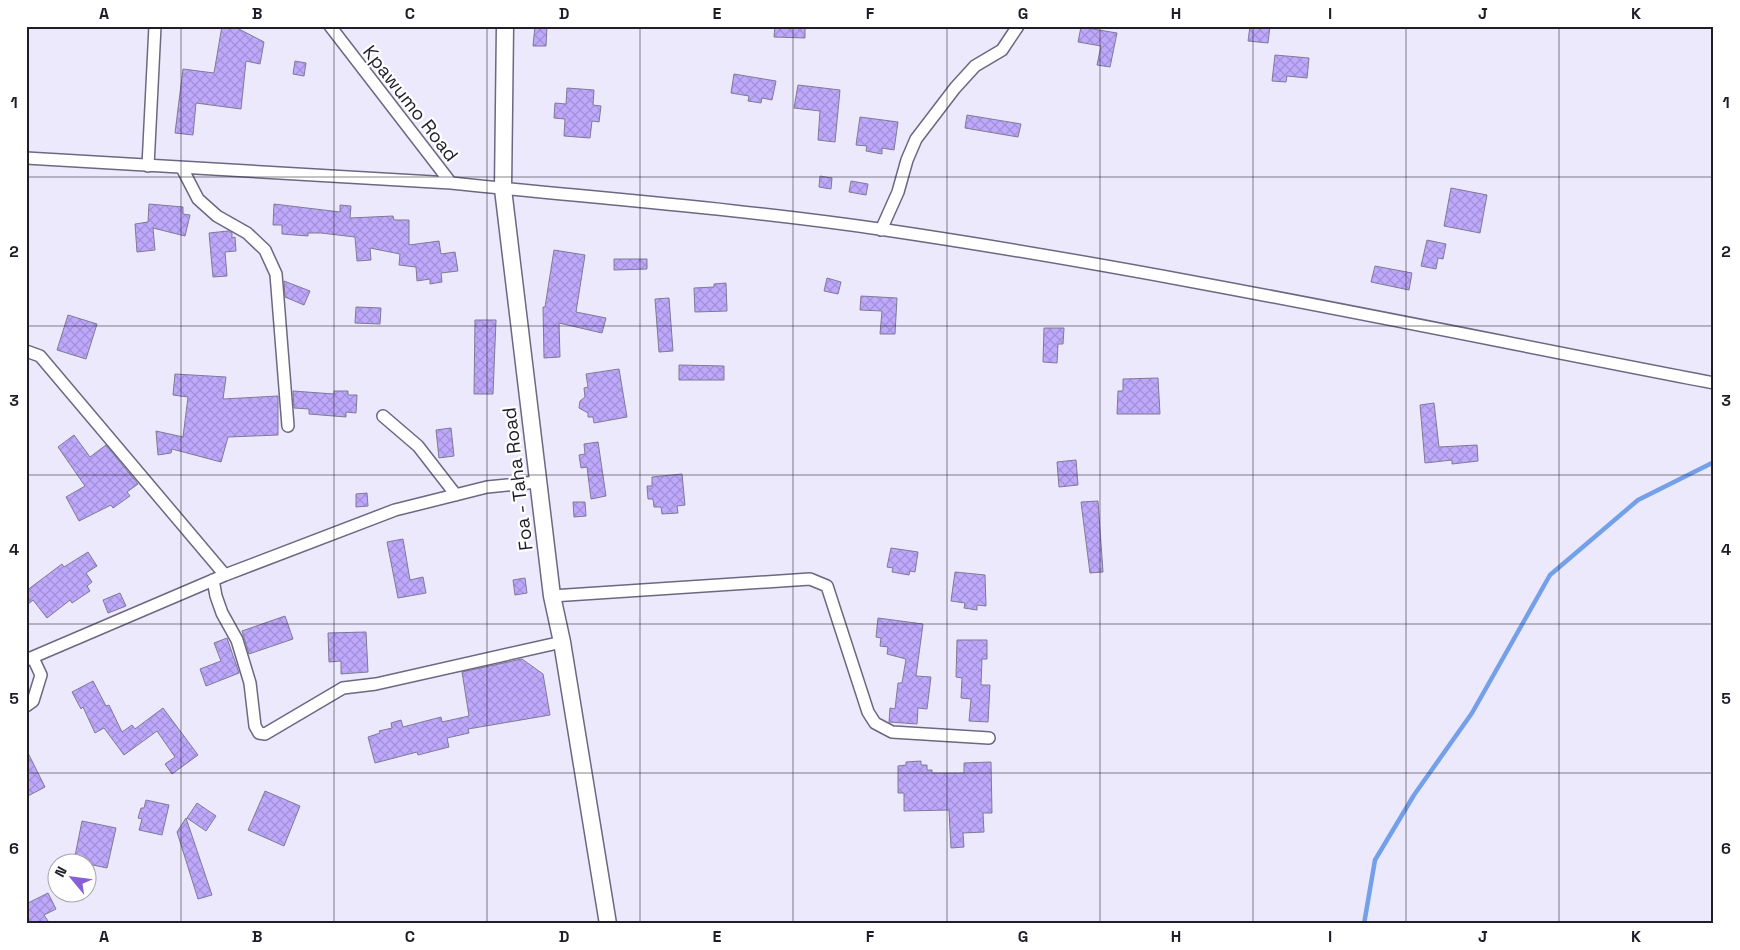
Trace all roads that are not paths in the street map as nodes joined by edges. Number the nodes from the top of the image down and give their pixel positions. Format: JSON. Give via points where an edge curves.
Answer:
{"nodes":[{"id":1,"x":155,"y":26,"type":"edge"},
{"id":2,"x":330,"y":26,"type":"edge"},
{"id":3,"x":506,"y":26,"type":"edge"},
{"id":4,"x":1018,"y":26,"type":"edge"},
{"id":5,"x":26,"y":158,"type":"edge"},
{"id":6,"x":148,"y":166,"type":"junction"},
{"id":7,"x":182,"y":168,"type":"junction"},
{"id":8,"x":451,"y":183,"type":"junction"},
{"id":9,"x":503,"y":189,"type":"junction"},
{"id":10,"x":881,"y":230,"type":"junction"},
{"id":11,"x":26,"y":351,"type":"edge"},
{"id":12,"x":1714,"y":384,"type":"edge"},
{"id":13,"x":383,"y":416,"type":"dead end"},
{"id":14,"x":288,"y":426,"type":"dead end"},
{"id":15,"x":537,"y":482,"type":"junction"},
{"id":16,"x":456,"y":494,"type":"junction"},
{"id":17,"x":225,"y":575,"type":"junction"},
{"id":18,"x":213,"y":580,"type":"junction"},
{"id":19,"x":552,"y":596,"type":"junction"},
{"id":20,"x":562,"y":642,"type":"junction"},
{"id":21,"x":30,"y":659,"type":"edge"},
{"id":22,"x":26,"y":706,"type":"edge"},
{"id":23,"x":989,"y":738,"type":"dead end"},
{"id":24,"x":608,"y":924,"type":"edge"}],
"edges":[{"from":1,"to":6,"type":"street"},
{"from":2,"to":8,"type":"street","name":"Kpawumo Road"},
{"from":3,"to":9,"type":"street","name":"Foa - Taha Road"},
{"from":4,"to":10,"type":"street","via":[[1002,50],[975,66],[916,139]]},
{"from":5,"to":6,"type":"street"},
{"from":6,"to":7,"type":"street"},
{"from":7,"to":8,"type":"street"},
{"from":7,"to":14,"type":"street","via":[[198,199],[217,216],[247,233],[265,250],[276,274]]},
{"from":8,"to":9,"type":"street","name":"Kpawumo Road"},
{"from":9,"to":10,"type":"street","name":"Kpawumo Road"},
{"from":9,"to":15,"type":"street","name":"Foa - Taha Road"},
{"from":10,"to":12,"type":"street","name":"Kpawumo Road","via":[[1005,248]]},
{"from":11,"to":17,"type":"street","via":[[40,356]]},
{"from":13,"to":16,"type":"street","via":[[418,446]]},
{"from":15,"to":16,"type":"street","via":[[487,486]]},
{"from":15,"to":19,"type":"street","name":"Foa - Taha Road"},
{"from":16,"to":17,"type":"street","via":[[395,510]]},
{"from":17,"to":18,"type":"street"},
{"from":18,"to":20,"type":"street","via":[[216,596],[237,640],[248,675],[255,726],[259,733],[265,734],[343,688],[376,684]]},
{"from":18,"to":21,"type":"street"},
{"from":19,"to":20,"type":"street","name":"Foa - Taha Road"},
{"from":19,"to":23,"type":"street","via":[[810,579],[827,586],[868,712],[875,723],[892,732]]},
{"from":20,"to":24,"type":"street","name":"Foa - Taha Road"},
{"from":21,"to":22,"type":"street","via":[[41,676],[33,701]]}]}
